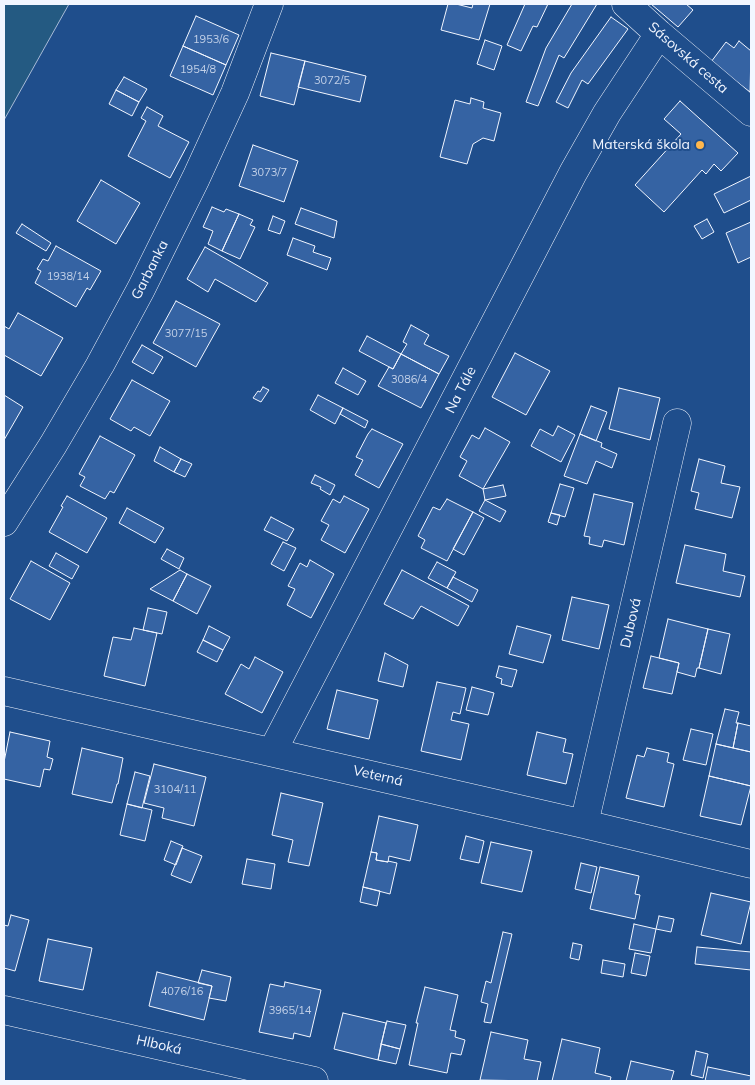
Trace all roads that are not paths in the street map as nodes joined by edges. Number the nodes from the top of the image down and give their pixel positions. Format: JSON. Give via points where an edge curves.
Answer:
{"nodes":[{"id":1,"x":270,"y":4,"type":"edge"},
{"id":2,"x":626,"y":4,"type":"edge"},
{"id":3,"x":659,"y":34,"type":"junction"},
{"id":4,"x":751,"y":112,"type":"edge"},
{"id":5,"x":677,"y":423,"type":"dead end"},
{"id":6,"x":4,"y":522,"type":"edge"},
{"id":7,"x":4,"y":691,"type":"edge"},
{"id":8,"x":272,"y":752,"type":"junction"},
{"id":9,"x":584,"y":824,"type":"junction"},
{"id":10,"x":751,"y":864,"type":"edge"},
{"id":11,"x":4,"y":1010,"type":"edge"},
{"id":12,"x":314,"y":1081,"type":"edge"}],
"edges":[{"from":1,"to":6,"type":"street","name":"Garbanka","via":[[235,93],[141,289],[53,445]]},
{"from":2,"to":3,"type":"street","name":"Sásovská cesta"},
{"from":3,"to":4,"type":"street","name":"Sásovská cesta"},
{"from":3,"to":8,"type":"street","name":"Na Tále","via":[[607,113],[573,173]]},
{"from":5,"to":9,"type":"street","name":"Dubová"},
{"from":7,"to":8,"type":"street","name":"Veterná"},
{"from":8,"to":9,"type":"street","name":"Veterná"},
{"from":9,"to":10,"type":"street","name":"Veterná"},
{"from":11,"to":12,"type":"street","name":"Hlboká"}]}
